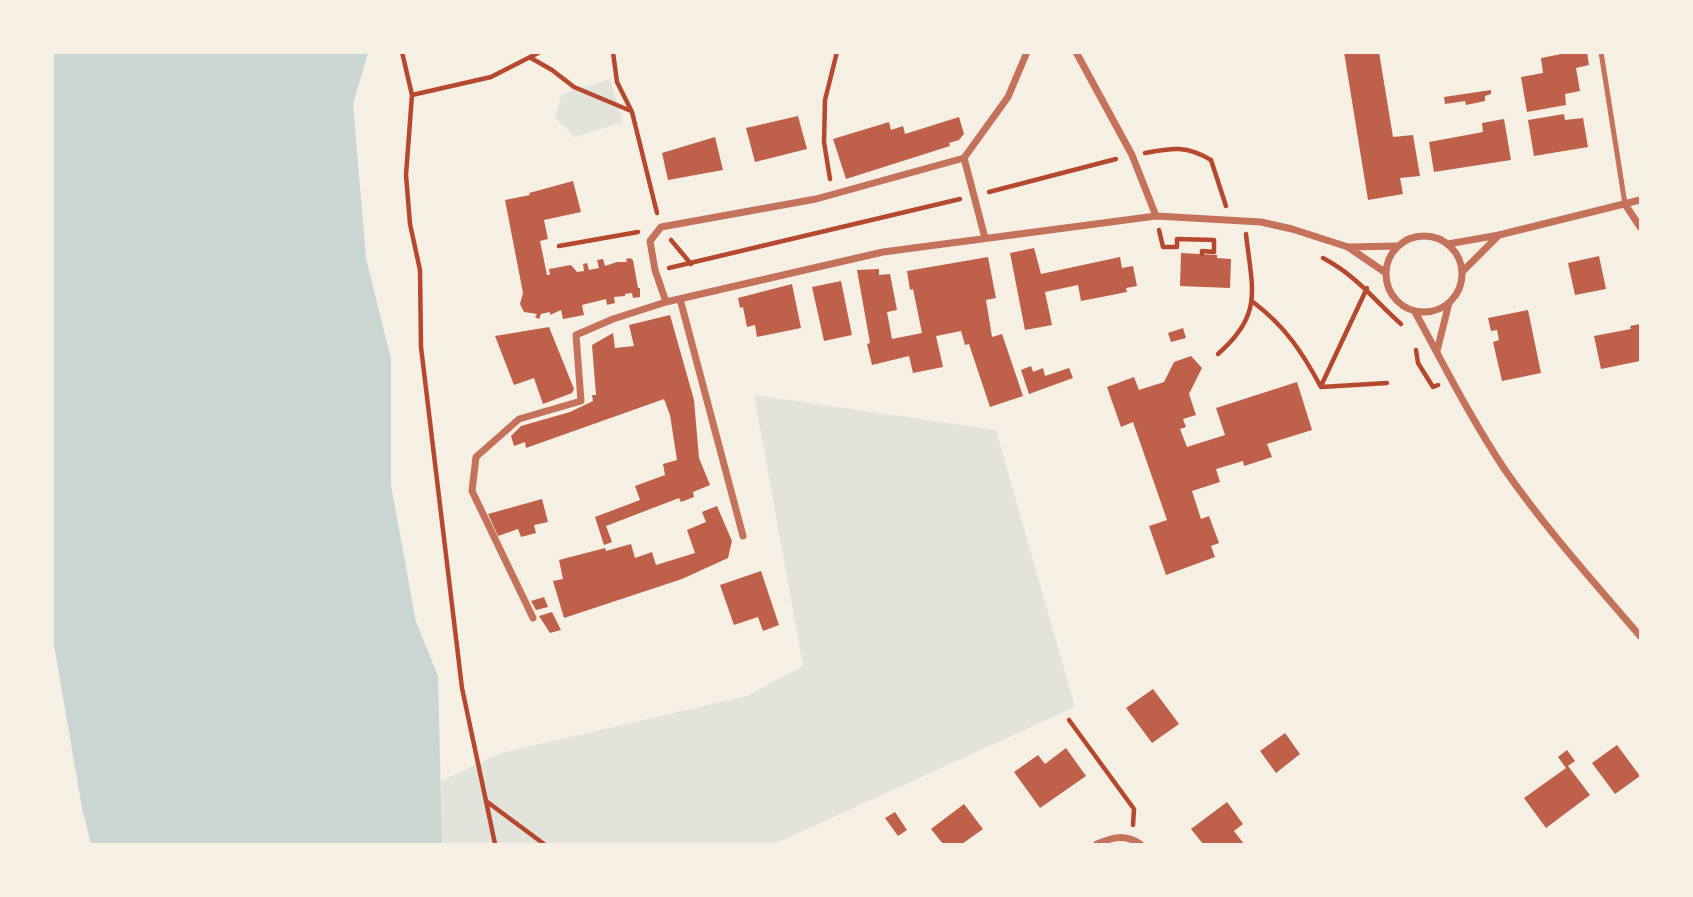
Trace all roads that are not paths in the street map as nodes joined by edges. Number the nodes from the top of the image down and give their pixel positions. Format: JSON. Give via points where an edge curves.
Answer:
{"nodes":[{"id":1,"x":1027,"y":52,"type":"edge"},
{"id":2,"x":1076,"y":52,"type":"edge"},
{"id":3,"x":1601,"y":52,"type":"edge"},
{"id":4,"x":964,"y":158,"type":"junction"},
{"id":5,"x":1640,"y":200,"type":"edge"},
{"id":6,"x":1625,"y":204,"type":"junction"},
{"id":7,"x":1156,"y":216,"type":"junction"},
{"id":8,"x":1640,"y":227,"type":"edge"},
{"id":9,"x":1499,"y":235,"type":"junction"},
{"id":10,"x":985,"y":238,"type":"junction"},
{"id":11,"x":1448,"y":244,"type":"junction"},
{"id":12,"x":1397,"y":246,"type":"junction"},
{"id":13,"x":1348,"y":247,"type":"junction"},
{"id":14,"x":1463,"y":271,"type":"junction"},
{"id":15,"x":1385,"y":273,"type":"junction"},
{"id":16,"x":680,"y":299,"type":"junction"},
{"id":17,"x":666,"y":302,"type":"junction"},
{"id":18,"x":1449,"y":303,"type":"junction"},
{"id":19,"x":1415,"y":312,"type":"junction"},
{"id":20,"x":1437,"y":351,"type":"junction"},
{"id":21,"x":743,"y":537,"type":"dead end"},
{"id":22,"x":533,"y":618,"type":"dead end"},
{"id":23,"x":1640,"y":636,"type":"edge"},
{"id":24,"x":1136,"y":842,"type":"edge"},
{"id":25,"x":1097,"y":845,"type":"edge"}],
"edges":[{"from":1,"to":4,"type":"street","via":[[1008,97]]},
{"from":2,"to":7,"type":"street","via":[[1132,155]]},
{"from":3,"to":6,"type":"lane"},
{"from":4,"to":10,"type":"street"},
{"from":4,"to":17,"type":"street","via":[[833,194],[661,228],[650,241]]},
{"from":5,"to":6,"type":"street"},
{"from":6,"to":8,"type":"street"},
{"from":6,"to":9,"type":"street"},
{"from":7,"to":10,"type":"street"},
{"from":7,"to":13,"type":"street","via":[[1261,222]]},
{"from":9,"to":11,"type":"street"},
{"from":9,"to":14,"type":"street"},
{"from":10,"to":16,"type":"street","via":[[883,252]]},
{"from":11,"to":12,"type":"street","via":[[1428,235],[1406,239]]},
{"from":11,"to":14,"type":"street"},
{"from":12,"to":13,"type":"street"},
{"from":12,"to":15,"type":"street"},
{"from":13,"to":15,"type":"street"},
{"from":14,"to":18,"type":"street","via":[[1462,283]]},
{"from":15,"to":19,"type":"street","via":[[1393,298]]},
{"from":16,"to":17,"type":"street"},
{"from":16,"to":21,"type":"street"},
{"from":17,"to":22,"type":"street","via":[[576,335],[581,401],[519,419],[475,457],[471,491]]},
{"from":18,"to":19,"type":"street","via":[[1439,310]]},
{"from":18,"to":20,"type":"street"},
{"from":19,"to":20,"type":"street"},
{"from":20,"to":23,"type":"street","via":[[1449,379],[1504,468]]},
{"from":24,"to":25,"type":"street","via":[[1114,836]]}]}
